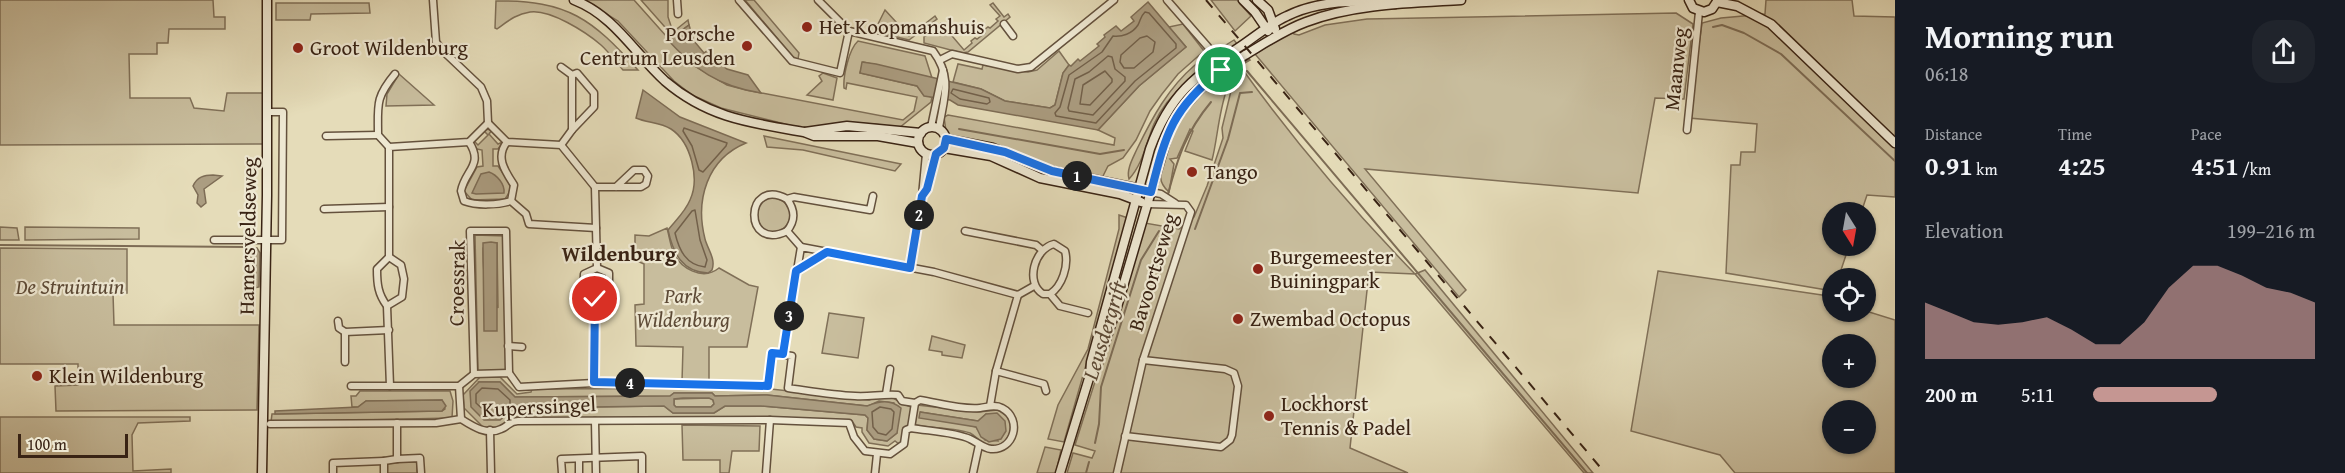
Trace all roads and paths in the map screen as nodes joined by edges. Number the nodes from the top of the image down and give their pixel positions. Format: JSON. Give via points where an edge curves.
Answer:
{"nodes":[{"id":1,"x":267,"y":0,"type":"edge"},
{"id":2,"x":433,"y":0,"type":"edge"},
{"id":3,"x":574,"y":0,"type":"edge"},
{"id":4,"x":677,"y":0,"type":"edge"},
{"id":5,"x":740,"y":0,"type":"edge"},
{"id":6,"x":818,"y":0,"type":"edge"},
{"id":7,"x":1114,"y":0,"type":"edge"},
{"id":8,"x":1167,"y":0,"type":"edge"},
{"id":9,"x":1243,"y":0,"type":"edge"},
{"id":10,"x":1257,"y":0,"type":"edge"},
{"id":11,"x":1461,"y":0,"type":"edge"},
{"id":12,"x":1689,"y":0,"type":"edge"},
{"id":13,"x":1718,"y":1,"type":"edge"},
{"id":14,"x":1395,"y":4,"type":"junction"},
{"id":15,"x":1699,"y":12,"type":"junction"},
{"id":16,"x":678,"y":14,"type":"dead end"},
{"id":17,"x":1004,"y":24,"type":"dead end"},
{"id":18,"x":1274,"y":24,"type":"junction"},
{"id":19,"x":1265,"y":29,"type":"junction"},
{"id":20,"x":849,"y":31,"type":"junction"},
{"id":21,"x":1013,"y":36,"type":"dead end"},
{"id":22,"x":1276,"y":36,"type":"junction"},
{"id":23,"x":1208,"y":47,"type":"dead end"},
{"id":24,"x":939,"y":60,"type":"junction"},
{"id":25,"x":561,"y":67,"type":"dead end"},
{"id":26,"x":395,"y":74,"type":"dead end"},
{"id":27,"x":572,"y":75,"type":"junction"},
{"id":28,"x":267,"y":112,"type":"junction"},
{"id":29,"x":488,"y":123,"type":"junction"},
{"id":30,"x":935,"y":128,"type":"junction"},
{"id":31,"x":572,"y":130,"type":"junction"},
{"id":32,"x":1687,"y":130,"type":"dead end"},
{"id":33,"x":804,"y":132,"type":"junction"},
{"id":34,"x":921,"y":133,"type":"junction"},
{"id":35,"x":378,"y":135,"type":"junction"},
{"id":36,"x":326,"y":136,"type":"dead end"},
{"id":37,"x":469,"y":142,"type":"junction"},
{"id":38,"x":507,"y":142,"type":"junction"},
{"id":39,"x":918,"y":143,"type":"junction"},
{"id":40,"x":1895,"y":143,"type":"edge"},
{"id":41,"x":561,"y":144,"type":"junction"},
{"id":42,"x":945,"y":144,"type":"junction"},
{"id":43,"x":389,"y":147,"type":"junction"},
{"id":44,"x":926,"y":154,"type":"junction"},
{"id":45,"x":936,"y":154,"type":"junction"},
{"id":46,"x":616,"y":186,"type":"junction"},
{"id":47,"x":595,"y":187,"type":"junction"},
{"id":48,"x":1140,"y":189,"type":"junction"},
{"id":49,"x":1151,"y":192,"type":"junction"},
{"id":50,"x":873,"y":196,"type":"dead end"},
{"id":51,"x":922,"y":196,"type":"junction"},
{"id":52,"x":787,"y":199,"type":"junction"},
{"id":53,"x":511,"y":201,"type":"junction"},
{"id":54,"x":1136,"y":201,"type":"junction"},
{"id":55,"x":1176,"y":203,"type":"junction"},
{"id":56,"x":1147,"y":204,"type":"junction"},
{"id":57,"x":389,"y":207,"type":"junction"},
{"id":58,"x":324,"y":209,"type":"dead end"},
{"id":59,"x":596,"y":228,"type":"junction"},
{"id":60,"x":787,"y":231,"type":"junction"},
{"id":61,"x":964,"y":231,"type":"dead end"},
{"id":62,"x":214,"y":240,"type":"dead end"},
{"id":63,"x":266,"y":240,"type":"junction"},
{"id":64,"x":801,"y":247,"type":"junction"},
{"id":65,"x":1042,"y":250,"type":"junction"},
{"id":66,"x":827,"y":252,"type":"junction"},
{"id":67,"x":388,"y":257,"type":"junction"},
{"id":68,"x":597,"y":268,"type":"junction"},
{"id":69,"x":910,"y":268,"type":"junction"},
{"id":70,"x":796,"y":271,"type":"junction"},
{"id":71,"x":1034,"y":286,"type":"junction"},
{"id":72,"x":1050,"y":294,"type":"junction"},
{"id":73,"x":1018,"y":295,"type":"junction"},
{"id":74,"x":595,"y":299,"type":"junction"},
{"id":75,"x":387,"y":306,"type":"junction"},
{"id":76,"x":1088,"y":313,"type":"dead end"},
{"id":77,"x":338,"y":321,"type":"dead end"},
{"id":78,"x":389,"y":330,"type":"junction"},
{"id":79,"x":345,"y":332,"type":"junction"},
{"id":80,"x":508,"y":346,"type":"junction"},
{"id":81,"x":522,"y":347,"type":"dead end"},
{"id":82,"x":783,"y":354,"type":"junction"},
{"id":83,"x":1143,"y":360,"type":"junction"},
{"id":84,"x":345,"y":362,"type":"dead end"},
{"id":85,"x":890,"y":369,"type":"dead end"},
{"id":86,"x":996,"y":371,"type":"junction"},
{"id":87,"x":509,"y":373,"type":"junction"},
{"id":88,"x":474,"y":374,"type":"junction"},
{"id":89,"x":1090,"y":375,"type":"junction"},
{"id":90,"x":594,"y":382,"type":"junction"},
{"id":91,"x":351,"y":386,"type":"dead end"},
{"id":92,"x":390,"y":386,"type":"junction"},
{"id":93,"x":459,"y":386,"type":"junction"},
{"id":94,"x":1046,"y":391,"type":"dead end"},
{"id":95,"x":886,"y":394,"type":"junction"},
{"id":96,"x":915,"y":403,"type":"junction"},
{"id":97,"x":990,"y":406,"type":"junction"},
{"id":98,"x":460,"y":419,"type":"junction"},
{"id":99,"x":770,"y":420,"type":"junction"},
{"id":100,"x":595,"y":421,"type":"junction"},
{"id":101,"x":397,"y":423,"type":"junction"},
{"id":102,"x":270,"y":424,"type":"dead end"},
{"id":103,"x":911,"y":428,"type":"junction"},
{"id":104,"x":490,"y":430,"type":"junction"},
{"id":105,"x":1125,"y":436,"type":"junction"},
{"id":106,"x":979,"y":445,"type":"junction"},
{"id":107,"x":877,"y":454,"type":"junction"},
{"id":108,"x":397,"y":459,"type":"junction"},
{"id":109,"x":579,"y":459,"type":"junction"},
{"id":110,"x":596,"y":459,"type":"junction"},
{"id":111,"x":384,"y":461,"type":"junction"},
{"id":112,"x":262,"y":473,"type":"edge"},
{"id":113,"x":333,"y":473,"type":"edge"},
{"id":114,"x":384,"y":473,"type":"edge"},
{"id":115,"x":421,"y":473,"type":"edge"},
{"id":116,"x":490,"y":473,"type":"edge"},
{"id":117,"x":562,"y":473,"type":"edge"},
{"id":118,"x":579,"y":473,"type":"edge"},
{"id":119,"x":596,"y":473,"type":"edge"},
{"id":120,"x":642,"y":473,"type":"edge"},
{"id":121,"x":766,"y":473,"type":"edge"},
{"id":122,"x":874,"y":473,"type":"edge"},
{"id":123,"x":973,"y":473,"type":"edge"},
{"id":124,"x":1060,"y":473,"type":"edge"},
{"id":125,"x":1117,"y":473,"type":"edge"}],
"edges":[{"from":1,"to":28,"type":"street","name":"Hamersveldseweg"},
{"from":2,"to":29,"type":"street","via":[[436,42],[481,87],[487,101]]},
{"from":3,"to":33,"type":"street","via":[[616,26],[663,80],[694,103],[729,118]]},
{"from":4,"to":16,"type":"street"},
{"from":5,"to":20,"type":"street","via":[[792,61],[840,73]]},
{"from":6,"to":20,"type":"street"},
{"from":7,"to":24,"type":"street","via":[[1031,67],[1018,69],[952,54]]},
{"from":8,"to":23,"type":"street"},
{"from":9,"to":19,"type":"street"},
{"from":10,"to":18,"type":"street","via":[[1268,10]]},
{"from":11,"to":14,"type":"street"},
{"from":12,"to":15,"type":"street"},
{"from":13,"to":15,"type":"street","via":[[1710,11]]},
{"from":13,"to":40,"type":"street","via":[[1771,24]]},
{"from":14,"to":18,"type":"street","via":[[1372,1],[1314,7]]},
{"from":14,"to":22,"type":"street","via":[[1317,18]]},
{"from":15,"to":32,"type":"street","name":"Maanweg"},
{"from":17,"to":21,"type":"street"},
{"from":18,"to":19,"type":"street"},
{"from":18,"to":22,"type":"street"},
{"from":19,"to":22,"type":"street"},
{"from":19,"to":48,"type":"street","via":[[1201,73],[1174,101],[1159,123]]},
{"from":20,"to":24,"type":"street","via":[[933,51]]},
{"from":22,"to":49,"type":"street","via":[[1221,70],[1185,103],[1170,127]]},
{"from":24,"to":30,"type":"street","via":[[943,69]]},
{"from":25,"to":27,"type":"street"},
{"from":26,"to":35,"type":"street","via":[[378,100]]},
{"from":27,"to":31,"type":"street"},
{"from":27,"to":31,"type":"street","via":[[577,73],[594,93],[594,107]]},
{"from":28,"to":63,"type":"street","name":"Hamersveldseweg"},
{"from":28,"to":63,"type":"street","via":[[283,112],[282,240]]},
{"from":29,"to":37,"type":"street"},
{"from":29,"to":38,"type":"street"},
{"from":30,"to":34,"type":"street"},
{"from":30,"to":42,"type":"street"},
{"from":31,"to":41,"type":"street"},
{"from":33,"to":34,"type":"street","via":[[863,126]]},
{"from":33,"to":39,"type":"street","via":[[814,136],[878,136]]},
{"from":34,"to":39,"type":"street"},
{"from":35,"to":36,"type":"street"},
{"from":35,"to":43,"type":"street"},
{"from":37,"to":43,"type":"street"},
{"from":37,"to":53,"type":"street","via":[[474,150],[474,166],[462,186],[464,201]]},
{"from":38,"to":41,"type":"street"},
{"from":38,"to":53,"type":"street","via":[[502,149],[502,166],[514,185]]},
{"from":39,"to":44,"type":"street"},
{"from":41,"to":47,"type":"street"},
{"from":42,"to":45,"type":"street"},
{"from":42,"to":48,"type":"street","via":[[999,150],[1052,171]]},
{"from":42,"to":54,"type":"street","via":[[991,156],[1040,178],[1120,194]]},
{"from":43,"to":57,"type":"street"},
{"from":44,"to":45,"type":"street"},
{"from":44,"to":51,"type":"street"},
{"from":45,"to":51,"type":"street"},
{"from":46,"to":46,"type":"street","via":[[632,170],[640,168],[648,179],[644,186]]},
{"from":46,"to":47,"type":"street"},
{"from":47,"to":59,"type":"street"},
{"from":48,"to":49,"type":"street"},
{"from":48,"to":54,"type":"street"},
{"from":49,"to":55,"type":"street","name":"Bavoortseweg"},
{"from":49,"to":56,"type":"street"},
{"from":50,"to":52,"type":"street","via":[[870,210]]},
{"from":51,"to":69,"type":"street"},
{"from":52,"to":60,"type":"street","via":[[794,218]]},
{"from":52,"to":60,"type":"street","via":[[768,195],[755,206],[753,215],[754,223],[766,234],[775,236]]},
{"from":53,"to":59,"type":"street","via":[[526,214],[529,224]]},
{"from":54,"to":56,"type":"street"},
{"from":54,"to":89,"type":"street"},
{"from":55,"to":56,"type":"street","name":"Bavoortseweg"},
{"from":55,"to":83,"type":"street","name":"Bavoortseweg","via":[[1186,205],[1191,212]]},
{"from":56,"to":89,"type":"street","via":[[1118,307]]},
{"from":57,"to":58,"type":"street"},
{"from":57,"to":67,"type":"street"},
{"from":59,"to":68,"type":"street"},
{"from":60,"to":64,"type":"street"},
{"from":61,"to":65,"type":"street"},
{"from":62,"to":63,"type":"street"},
{"from":63,"to":112,"type":"street","name":"Hamersveldseweg"},
{"from":64,"to":66,"type":"street"},
{"from":64,"to":70,"type":"street"},
{"from":65,"to":71,"type":"street"},
{"from":65,"to":72,"type":"street","via":[[1054,244],[1067,256],[1058,288]]},
{"from":66,"to":69,"type":"street"},
{"from":66,"to":70,"type":"street"},
{"from":67,"to":75,"type":"street","via":[[377,268],[377,287]]},
{"from":67,"to":75,"type":"street","via":[[400,265],[404,279],[402,297]]},
{"from":68,"to":74,"type":"street","via":[[584,274],[584,293]]},
{"from":68,"to":74,"type":"street","via":[[609,273],[609,294]]},
{"from":69,"to":73,"type":"street"},
{"from":70,"to":82,"type":"street"},
{"from":71,"to":72,"type":"street","via":[[1043,294]]},
{"from":71,"to":73,"type":"street"},
{"from":72,"to":76,"type":"street","via":[[1060,306]]},
{"from":73,"to":86,"type":"street"},
{"from":74,"to":90,"type":"street"},
{"from":75,"to":78,"type":"street"},
{"from":77,"to":79,"type":"street"},
{"from":78,"to":79,"type":"street"},
{"from":78,"to":92,"type":"street"},
{"from":79,"to":84,"type":"street"},
{"from":80,"to":81,"type":"street"},
{"from":80,"to":87,"type":"street","name":"Croessrak"},
{"from":80,"to":88,"type":"street","name":"Croessrak","via":[[506,231],[470,231]]},
{"from":82,"to":90,"type":"street","name":"Kuperssingel","via":[[772,353],[768,386]]},
{"from":82,"to":95,"type":"street","via":[[792,356],[788,388],[852,396]]},
{"from":83,"to":105,"type":"street","name":"Bavoortseweg"},
{"from":83,"to":105,"type":"street","name":"Bavoortseweg","via":[[1234,373],[1238,386],[1232,435],[1221,447]]},
{"from":85,"to":95,"type":"street"},
{"from":86,"to":94,"type":"street","via":[[1044,384]]},
{"from":86,"to":97,"type":"street"},
{"from":87,"to":88,"type":"street","name":"Kuperssingel"},
{"from":87,"to":90,"type":"street","name":"Kuperssingel","via":[[519,387]]},
{"from":88,"to":93,"type":"street","name":"Kuperssingel"},
{"from":89,"to":124,"type":"street"},
{"from":91,"to":92,"type":"street","name":"Kuperssingel"},
{"from":92,"to":93,"type":"street","name":"Kuperssingel"},
{"from":93,"to":98,"type":"street","name":"Kuperssingel"},
{"from":95,"to":96,"type":"street"},
{"from":96,"to":97,"type":"street","via":[[920,400],[978,409]]},
{"from":96,"to":103,"type":"street"},
{"from":97,"to":106,"type":"street","via":[[1009,413],[1014,433],[1000,448]]},
{"from":98,"to":101,"type":"street","name":"Kuperssingel"},
{"from":98,"to":104,"type":"street","name":"Kuperssingel","via":[[480,430]]},
{"from":99,"to":100,"type":"street","name":"Kuperssingel"},
{"from":99,"to":107,"type":"street","name":"Kuperssingel","via":[[849,423],[865,451]]},
{"from":99,"to":121,"type":"street"},
{"from":100,"to":104,"type":"street","name":"Kuperssingel","via":[[511,421],[500,430]]},
{"from":100,"to":110,"type":"street"},
{"from":101,"to":102,"type":"street","name":"Kuperssingel"},
{"from":101,"to":108,"type":"street"},
{"from":103,"to":106,"type":"street","via":[[969,438]]},
{"from":103,"to":107,"type":"street","via":[[906,430],[904,444],[896,451]]},
{"from":104,"to":116,"type":"street"},
{"from":105,"to":125,"type":"street","name":"Bavoortseweg"},
{"from":106,"to":123,"type":"street"},
{"from":107,"to":122,"type":"street"},
{"from":108,"to":111,"type":"street"},
{"from":108,"to":115,"type":"street","via":[[420,458]]},
{"from":109,"to":110,"type":"street"},
{"from":109,"to":117,"type":"street","via":[[561,459]]},
{"from":109,"to":118,"type":"street"},
{"from":110,"to":119,"type":"street"},
{"from":110,"to":120,"type":"street","via":[[642,456]]},
{"from":111,"to":113,"type":"street","via":[[333,463]]},
{"from":111,"to":114,"type":"street"}]}
